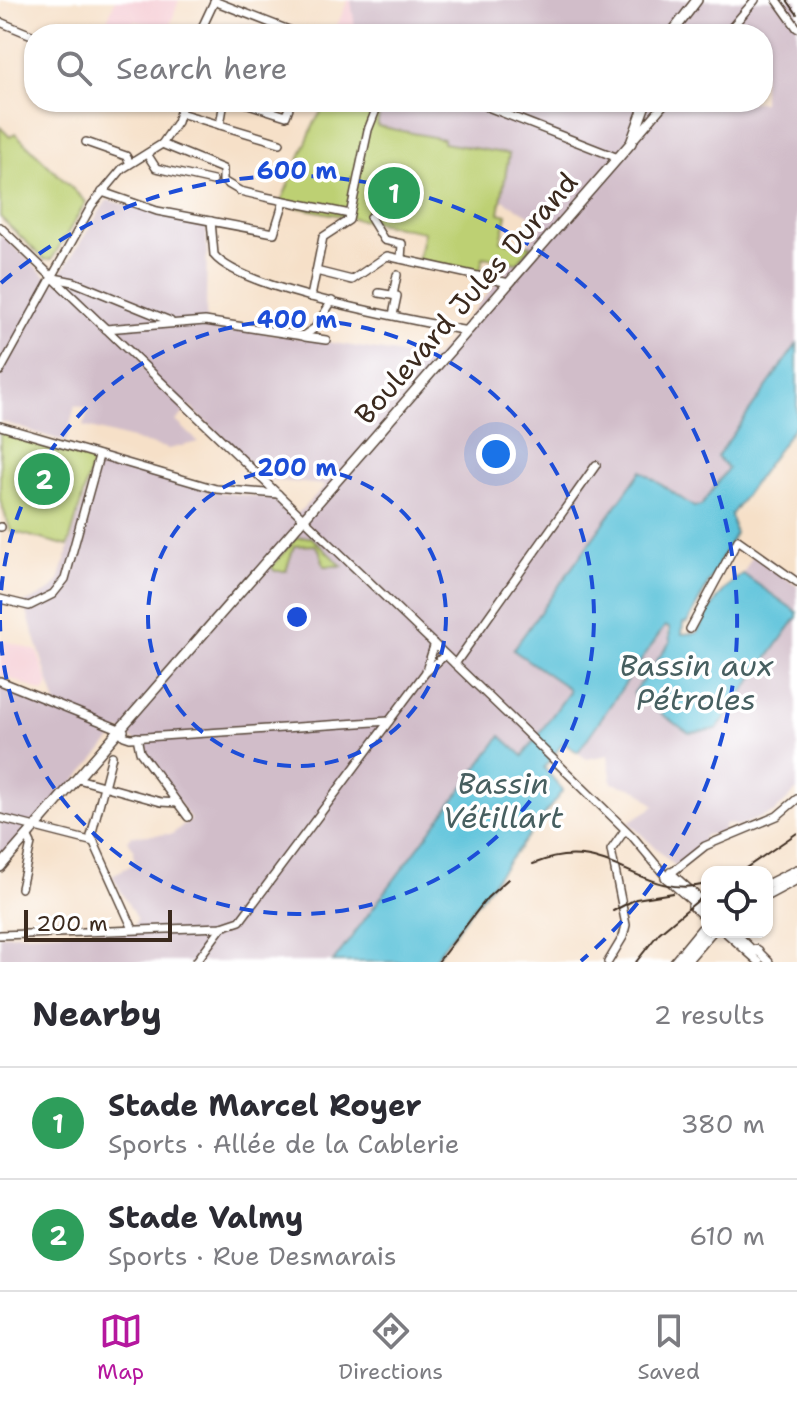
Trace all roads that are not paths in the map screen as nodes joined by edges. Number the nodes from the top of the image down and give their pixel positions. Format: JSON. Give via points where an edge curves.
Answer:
{"nodes":[{"id":1,"x":204,"y":0,"type":"edge"},
{"id":2,"x":697,"y":0,"type":"edge"},
{"id":3,"x":755,"y":0,"type":"edge"},
{"id":4,"x":777,"y":0,"type":"edge"},
{"id":5,"x":214,"y":1,"type":"edge"},
{"id":6,"x":688,"y":4,"type":"edge"},
{"id":7,"x":0,"y":22,"type":"edge"},
{"id":8,"x":204,"y":24,"type":"edge"},
{"id":9,"x":273,"y":24,"type":"edge"},
{"id":10,"x":677,"y":24,"type":"edge"},
{"id":11,"x":735,"y":24,"type":"edge"},
{"id":12,"x":797,"y":28,"type":"edge"},
{"id":13,"x":24,"y":32,"type":"edge"},
{"id":14,"x":222,"y":112,"type":"edge"},
{"id":15,"x":375,"y":112,"type":"edge"},
{"id":16,"x":501,"y":112,"type":"edge"},
{"id":17,"x":642,"y":112,"type":"edge"},
{"id":18,"x":657,"y":112,"type":"edge"},
{"id":19,"x":180,"y":113,"type":"joint"},
{"id":20,"x":220,"y":125,"type":"junction"},
{"id":21,"x":86,"y":142,"type":"dead end"},
{"id":22,"x":280,"y":143,"type":"dead end"},
{"id":23,"x":631,"y":143,"type":"junction"},
{"id":24,"x":162,"y":144,"type":"junction"},
{"id":25,"x":147,"y":154,"type":"junction"},
{"id":26,"x":618,"y":158,"type":"junction"},
{"id":27,"x":130,"y":163,"type":"junction"},
{"id":28,"x":213,"y":181,"type":"dead end"},
{"id":29,"x":102,"y":192,"type":"junction"},
{"id":30,"x":284,"y":201,"type":"junction"},
{"id":31,"x":350,"y":214,"type":"junction"},
{"id":32,"x":370,"y":217,"type":"dead end"},
{"id":33,"x":211,"y":221,"type":"junction"},
{"id":34,"x":0,"y":227,"type":"edge"},
{"id":35,"x":401,"y":259,"type":"junction"},
{"id":36,"x":316,"y":271,"type":"junction"},
{"id":37,"x":397,"y":275,"type":"dead end"},
{"id":38,"x":53,"y":278,"type":"junction"},
{"id":39,"x":509,"y":283,"type":"junction"},
{"id":40,"x":379,"y":293,"type":"dead end"},
{"id":41,"x":393,"y":295,"type":"junction"},
{"id":42,"x":311,"y":297,"type":"junction"},
{"id":43,"x":332,"y":301,"type":"junction"},
{"id":44,"x":393,"y":315,"type":"junction"},
{"id":45,"x":172,"y":322,"type":"junction"},
{"id":46,"x":106,"y":329,"type":"junction"},
{"id":47,"x":467,"y":331,"type":"junction"},
{"id":48,"x":303,"y":336,"type":"junction"},
{"id":49,"x":326,"y":340,"type":"dead end"},
{"id":50,"x":0,"y":371,"type":"edge"},
{"id":51,"x":0,"y":426,"type":"edge"},
{"id":52,"x":99,"y":456,"type":"junction"},
{"id":53,"x":596,"y":465,"type":"dead end"},
{"id":54,"x":278,"y":494,"type":"junction"},
{"id":55,"x":303,"y":518,"type":"junction"},
{"id":56,"x":797,"y":582,"type":"edge"},
{"id":57,"x":0,"y":599,"type":"edge"},
{"id":58,"x":690,"y":629,"type":"dead end"},
{"id":59,"x":434,"y":646,"type":"junction"},
{"id":60,"x":445,"y":655,"type":"junction"},
{"id":61,"x":455,"y":664,"type":"junction"},
{"id":62,"x":425,"y":673,"type":"junction"},
{"id":63,"x":0,"y":681,"type":"edge"},
{"id":64,"x":386,"y":725,"type":"junction"},
{"id":65,"x":120,"y":730,"type":"junction"},
{"id":66,"x":137,"y":737,"type":"junction"},
{"id":67,"x":112,"y":756,"type":"dead end"},
{"id":68,"x":78,"y":779,"type":"junction"},
{"id":69,"x":104,"y":786,"type":"junction"},
{"id":70,"x":797,"y":799,"type":"edge"},
{"id":71,"x":178,"y":803,"type":"junction"},
{"id":72,"x":188,"y":817,"type":"dead end"},
{"id":73,"x":0,"y":818,"type":"edge"},
{"id":74,"x":31,"y":830,"type":"junction"},
{"id":75,"x":625,"y":830,"type":"junction"},
{"id":76,"x":94,"y":842,"type":"junction"},
{"id":77,"x":0,"y":867,"type":"edge"},
{"id":78,"x":797,"y":870,"type":"edge"},
{"id":79,"x":667,"y":873,"type":"junction"},
{"id":80,"x":797,"y":879,"type":"edge"},
{"id":81,"x":773,"y":885,"type":"edge"},
{"id":82,"x":21,"y":888,"type":"dead end"},
{"id":83,"x":773,"y":888,"type":"edge"},
{"id":84,"x":701,"y":900,"type":"edge"},
{"id":85,"x":701,"y":907,"type":"edge"},
{"id":86,"x":701,"y":914,"type":"edge"},
{"id":87,"x":222,"y":927,"type":"junction"},
{"id":88,"x":133,"y":929,"type":"junction"},
{"id":89,"x":701,"y":930,"type":"edge"},
{"id":90,"x":0,"y":935,"type":"edge"},
{"id":91,"x":702,"y":938,"type":"edge"},
{"id":92,"x":732,"y":938,"type":"edge"},
{"id":93,"x":740,"y":938,"type":"edge"},
{"id":94,"x":758,"y":951,"type":"joint"},
{"id":95,"x":196,"y":962,"type":"edge"},
{"id":96,"x":608,"y":962,"type":"edge"},
{"id":97,"x":680,"y":962,"type":"edge"},
{"id":98,"x":759,"y":962,"type":"edge"},
{"id":99,"x":769,"y":962,"type":"edge"}],
"edges":[{"from":1,"to":5,"type":"street"},
{"from":2,"to":6,"type":"main road"},
{"from":3,"to":11,"type":"street"},
{"from":4,"to":12,"type":"street"},
{"from":5,"to":8,"type":"street"},
{"from":5,"to":9,"type":"street"},
{"from":6,"to":10,"type":"main road"},
{"from":7,"to":13,"type":"street"},
{"from":14,"to":20,"type":"street"},
{"from":15,"to":31,"type":"street"},
{"from":16,"to":26,"type":"street"},
{"from":17,"to":23,"type":"main road","name":"Boulevard Jules Durand"},
{"from":18,"to":23,"type":"street","name":"Boulevard Jules Durand"},
{"from":19,"to":20,"type":"street"},
{"from":19,"to":24,"type":"street"},
{"from":20,"to":22,"type":"street"},
{"from":21,"to":27,"type":"street","via":[[126,156]]},
{"from":23,"to":26,"type":"main road","name":"Boulevard Jules Durand"},
{"from":24,"to":25,"type":"street"},
{"from":24,"to":30,"type":"street","via":[[223,169],[223,181],[240,191]]},
{"from":25,"to":27,"type":"street"},
{"from":25,"to":28,"type":"street","via":[[156,168]]},
{"from":26,"to":39,"type":"main road","name":"Boulevard Jules Durand"},
{"from":27,"to":29,"type":"street"},
{"from":29,"to":33,"type":"street","via":[[157,211]]},
{"from":29,"to":38,"type":"street"},
{"from":30,"to":31,"type":"street"},
{"from":30,"to":33,"type":"street","via":[[274,233]]},
{"from":31,"to":36,"type":"street","via":[[323,237]]},
{"from":32,"to":35,"type":"street","via":[[384,240],[402,244]]},
{"from":33,"to":42,"type":"street","via":[[211,248],[225,266]]},
{"from":34,"to":38,"type":"street"},
{"from":35,"to":36,"type":"street","via":[[387,256],[352,280]]},
{"from":35,"to":39,"type":"street"},
{"from":36,"to":42,"type":"street"},
{"from":37,"to":41,"type":"street"},
{"from":38,"to":45,"type":"street"},
{"from":38,"to":46,"type":"street"},
{"from":38,"to":50,"type":"street"},
{"from":39,"to":47,"type":"main road","name":"Boulevard Jules Durand"},
{"from":40,"to":41,"type":"street"},
{"from":41,"to":44,"type":"street"},
{"from":42,"to":43,"type":"street"},
{"from":43,"to":44,"type":"street"},
{"from":43,"to":48,"type":"street","via":[[315,328]]},
{"from":44,"to":47,"type":"street"},
{"from":45,"to":46,"type":"street"},
{"from":45,"to":48,"type":"street","via":[[205,321]]},
{"from":46,"to":54,"type":"street"},
{"from":47,"to":55,"type":"main road","name":"Boulevard Jules Durand"},
{"from":48,"to":49,"type":"street"},
{"from":51,"to":52,"type":"street"},
{"from":52,"to":54,"type":"street","via":[[216,489]]},
{"from":52,"to":57,"type":"street","via":[[65,579],[53,594],[29,606]]},
{"from":53,"to":61,"type":"street"},
{"from":54,"to":55,"type":"street"},
{"from":55,"to":59,"type":"street"},
{"from":55,"to":65,"type":"main road","name":"Boulevard Jules Durand"},
{"from":56,"to":58,"type":"street","via":[[738,540]]},
{"from":59,"to":60,"type":"street"},
{"from":59,"to":62,"type":"street"},
{"from":60,"to":61,"type":"street"},
{"from":60,"to":62,"type":"street"},
{"from":61,"to":75,"type":"street"},
{"from":62,"to":64,"type":"street"},
{"from":63,"to":65,"type":"street"},
{"from":64,"to":66,"type":"street"},
{"from":64,"to":87,"type":"street","via":[[240,921]]},
{"from":65,"to":66,"type":"street"},
{"from":65,"to":68,"type":"main road","name":"Boulevard Jules Durand"},
{"from":66,"to":71,"type":"street","via":[[140,752]]},
{"from":67,"to":69,"type":"street"},
{"from":68,"to":69,"type":"street"},
{"from":68,"to":74,"type":"main road","name":"Boulevard Jules Durand"},
{"from":69,"to":71,"type":"street"},
{"from":69,"to":76,"type":"street","via":[[91,836]]},
{"from":70,"to":79,"type":"street","via":[[777,816],[705,846]]},
{"from":71,"to":72,"type":"street"},
{"from":73,"to":74,"type":"street"},
{"from":74,"to":76,"type":"street"},
{"from":74,"to":77,"type":"main road","name":"Boulevard Jules Durand"},
{"from":74,"to":82,"type":"street"},
{"from":75,"to":79,"type":"street"},
{"from":75,"to":96,"type":"street","via":[[611,850],[626,925]]},
{"from":76,"to":88,"type":"street"},
{"from":78,"to":81,"type":"main road"},
{"from":79,"to":84,"type":"street"},
{"from":79,"to":85,"type":"main road"},
{"from":79,"to":86,"type":"street"},
{"from":80,"to":83,"type":"main road"},
{"from":87,"to":88,"type":"street"},
{"from":87,"to":95,"type":"street"},
{"from":88,"to":90,"type":"street"},
{"from":89,"to":97,"type":"main road"},
{"from":91,"to":97,"type":"main road"},
{"from":92,"to":98,"type":"street"},
{"from":93,"to":94,"type":"main road"},
{"from":94,"to":99,"type":"street"}]}
